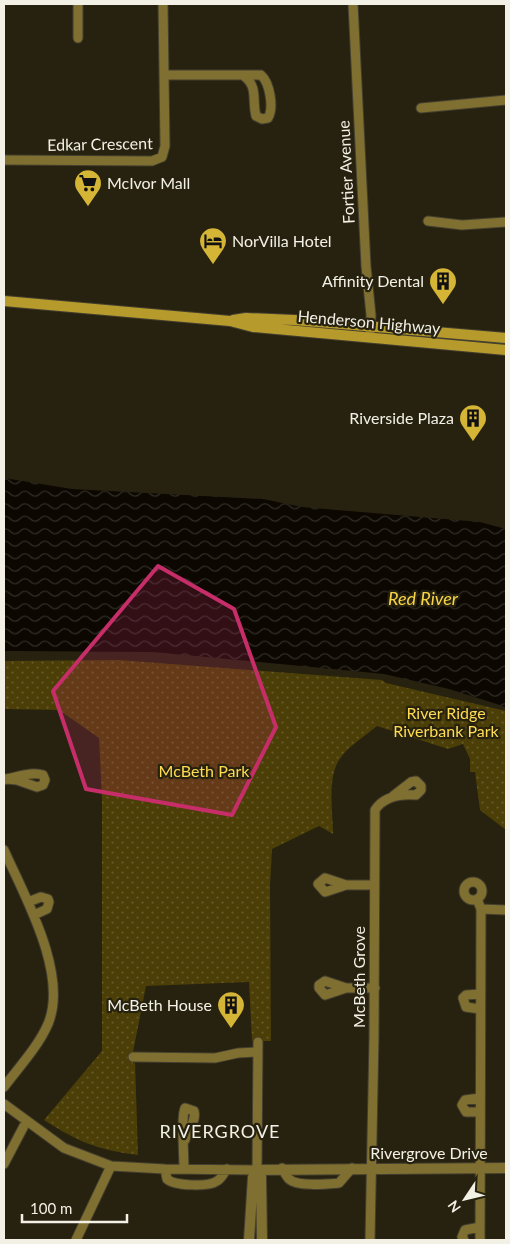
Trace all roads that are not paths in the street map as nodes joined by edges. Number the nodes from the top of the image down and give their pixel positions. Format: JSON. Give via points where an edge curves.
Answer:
{"nodes":[{"id":1,"x":78,"y":4,"type":"edge"},
{"id":2,"x":163,"y":4,"type":"edge"},
{"id":3,"x":353,"y":4,"type":"edge"},
{"id":4,"x":78,"y":38,"type":"dead end"},
{"id":5,"x":164,"y":75,"type":"junction"},
{"id":6,"x":246,"y":77,"type":"junction"},
{"id":7,"x":506,"y":100,"type":"edge"},
{"id":8,"x":421,"y":108,"type":"dead end"},
{"id":9,"x":4,"y":160,"type":"edge"},
{"id":10,"x":428,"y":221,"type":"dead end"},
{"id":11,"x":506,"y":222,"type":"edge"},
{"id":12,"x":4,"y":301,"type":"edge"},
{"id":13,"x":230,"y":321,"type":"junction"},
{"id":14,"x":371,"y":326,"type":"junction"},
{"id":15,"x":370,"y":338,"type":"junction"},
{"id":16,"x":506,"y":338,"type":"edge"},
{"id":17,"x":506,"y":350,"type":"edge"},
{"id":18,"x":394,"y":796,"type":"dead end"},
{"id":19,"x":4,"y":850,"type":"edge"},
{"id":20,"x":346,"y":885,"type":"dead end"},
{"id":21,"x":374,"y":885,"type":"junction"},
{"id":22,"x":477,"y":899,"type":"dead end"},
{"id":23,"x":28,"y":902,"type":"junction"},
{"id":24,"x":481,"y":909,"type":"junction"},
{"id":25,"x":506,"y":910,"type":"edge"},
{"id":26,"x":34,"y":915,"type":"junction"},
{"id":27,"x":346,"y":988,"type":"dead end"},
{"id":28,"x":375,"y":988,"type":"junction"},
{"id":29,"x":480,"y":994,"type":"junction"},
{"id":30,"x":480,"y":1009,"type":"junction"},
{"id":31,"x":133,"y":1057,"type":"dead end"},
{"id":32,"x":4,"y":1087,"type":"edge"},
{"id":33,"x":480,"y":1098,"type":"junction"},
{"id":34,"x":4,"y":1104,"type":"edge"},
{"id":35,"x":480,"y":1112,"type":"junction"},
{"id":36,"x":26,"y":1122,"type":"junction"},
{"id":37,"x":184,"y":1140,"type":"dead end"},
{"id":38,"x":4,"y":1164,"type":"edge"},
{"id":39,"x":110,"y":1166,"type":"junction"},
{"id":40,"x":282,"y":1168,"type":"junction"},
{"id":41,"x":352,"y":1168,"type":"junction"},
{"id":42,"x":370,"y":1168,"type":"junction"},
{"id":43,"x":481,"y":1168,"type":"junction"},
{"id":44,"x":506,"y":1168,"type":"edge"},
{"id":45,"x":184,"y":1169,"type":"junction"},
{"id":46,"x":227,"y":1169,"type":"junction"},
{"id":47,"x":165,"y":1170,"type":"junction"},
{"id":48,"x":257,"y":1170,"type":"junction"},
{"id":49,"x":480,"y":1227,"type":"junction"},
{"id":50,"x":76,"y":1240,"type":"edge"},
{"id":51,"x":249,"y":1240,"type":"edge"},
{"id":52,"x":262,"y":1240,"type":"edge"},
{"id":53,"x":370,"y":1240,"type":"edge"},
{"id":54,"x":464,"y":1240,"type":"edge"},
{"id":55,"x":480,"y":1240,"type":"edge"}],
"edges":[{"from":1,"to":4,"type":"street"},
{"from":2,"to":5,"type":"street","name":"Edkar Crescent"},
{"from":3,"to":14,"type":"street","name":"Fortier Avenue"},
{"from":5,"to":6,"type":"street"},
{"from":5,"to":9,"type":"street","name":"Edkar Crescent","via":[[165,146],[162,157],[157,160]]},
{"from":6,"to":6,"type":"street","via":[[261,75],[268,83],[271,113],[268,118],[256,116],[254,88]]},
{"from":7,"to":8,"type":"street"},
{"from":10,"to":11,"type":"street","via":[[462,225]]},
{"from":12,"to":13,"type":"main road","name":"Henderson Highway"},
{"from":13,"to":14,"type":"main road","name":"Henderson Highway","via":[[246,318]]},
{"from":13,"to":15,"type":"main road","name":"Henderson Highway","via":[[253,327]]},
{"from":14,"to":15,"type":"street","name":"Fortier Avenue"},
{"from":14,"to":16,"type":"main road","name":"Henderson Highway"},
{"from":15,"to":17,"type":"main road","name":"Henderson Highway"},
{"from":18,"to":21,"type":"street","name":"McBeth Grove","via":[[375,810]]},
{"from":19,"to":23,"type":"street"},
{"from":20,"to":21,"type":"street"},
{"from":21,"to":28,"type":"street","name":"McBeth Grove"},
{"from":22,"to":24,"type":"street"},
{"from":23,"to":26,"type":"street"},
{"from":23,"to":26,"type":"street","via":[[44,897],[50,902],[47,909]]},
{"from":24,"to":25,"type":"street"},
{"from":24,"to":29,"type":"street"},
{"from":26,"to":32,"type":"street","via":[[46,946],[52,1012],[38,1041]]},
{"from":27,"to":28,"type":"street"},
{"from":28,"to":42,"type":"street","name":"McBeth Grove"},
{"from":29,"to":30,"type":"street"},
{"from":29,"to":30,"type":"street","via":[[463,998],[466,1007]]},
{"from":30,"to":33,"type":"street"},
{"from":31,"to":48,"type":"street","via":[[215,1058],[258,1047]]},
{"from":33,"to":35,"type":"street"},
{"from":33,"to":35,"type":"street","via":[[465,1100],[462,1105],[466,1112]]},
{"from":34,"to":36,"type":"street","name":"Rivergrove Drive"},
{"from":35,"to":43,"type":"street"},
{"from":36,"to":38,"type":"street"},
{"from":36,"to":39,"type":"street","name":"Rivergrove Drive","via":[[64,1148]]},
{"from":37,"to":45,"type":"street"},
{"from":39,"to":47,"type":"street","name":"Rivergrove Drive"},
{"from":39,"to":50,"type":"street"},
{"from":40,"to":41,"type":"street","name":"Rivergrove Drive"},
{"from":40,"to":41,"type":"street","name":"Rivergrove Drive","via":[[290,1180],[297,1183],[324,1184],[338,1183]]},
{"from":40,"to":48,"type":"street","name":"Rivergrove Drive"},
{"from":41,"to":42,"type":"street","name":"Rivergrove Drive"},
{"from":42,"to":43,"type":"street","name":"Rivergrove Drive"},
{"from":42,"to":53,"type":"street","name":"McBeth Grove"},
{"from":43,"to":44,"type":"street","name":"Rivergrove Drive"},
{"from":43,"to":49,"type":"street"},
{"from":45,"to":46,"type":"street","name":"Rivergrove Drive"},
{"from":45,"to":47,"type":"street","name":"Rivergrove Drive"},
{"from":46,"to":47,"type":"street","via":[[220,1180],[208,1184],[174,1184],[167,1179]]},
{"from":46,"to":48,"type":"street","name":"Rivergrove Drive"},
{"from":48,"to":51,"type":"street","via":[[253,1177]]},
{"from":48,"to":52,"type":"street","via":[[261,1176]]},
{"from":49,"to":54,"type":"street","via":[[465,1230]]},
{"from":49,"to":55,"type":"street"}]}
